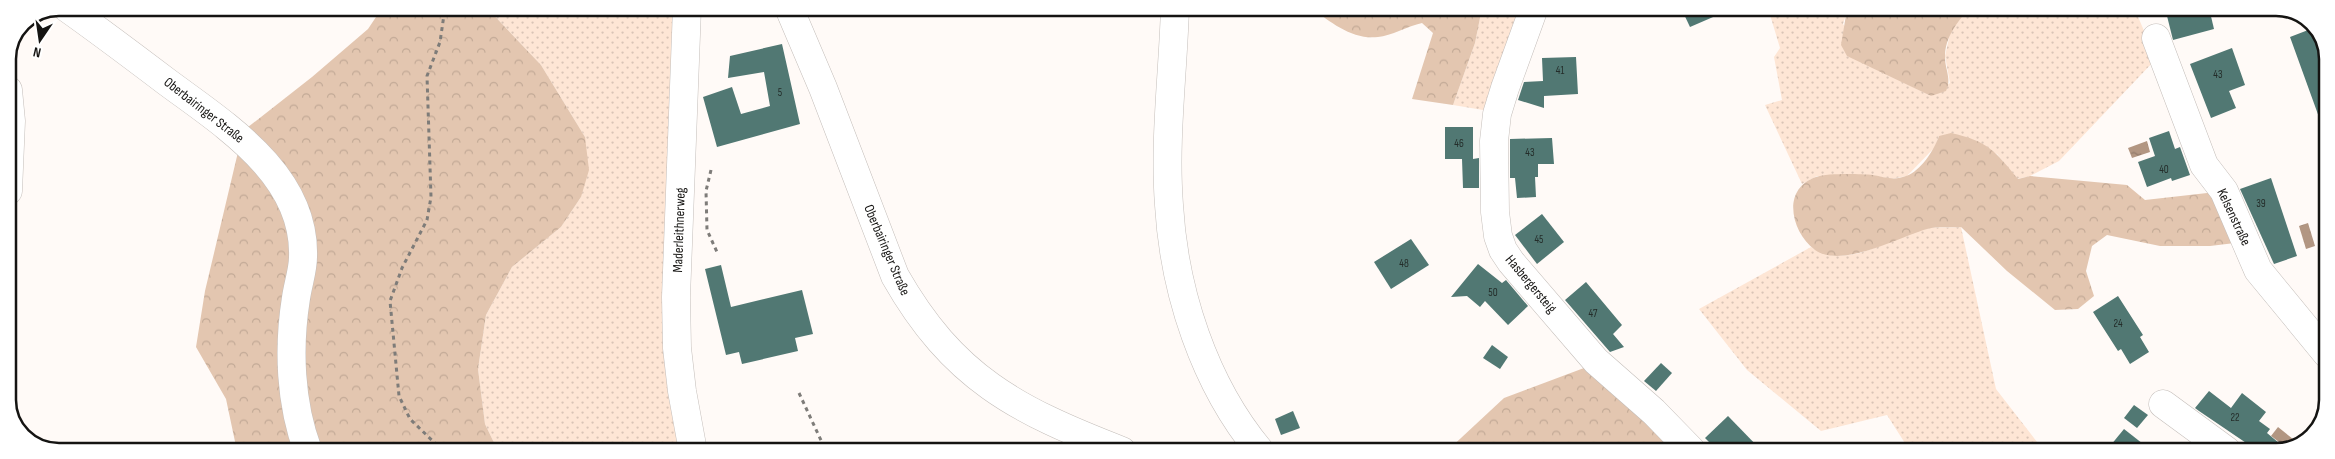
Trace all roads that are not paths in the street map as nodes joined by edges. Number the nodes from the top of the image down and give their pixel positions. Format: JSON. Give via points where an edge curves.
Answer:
{"nodes":[{"id":1,"x":78,"y":16,"type":"edge"},
{"id":2,"x":687,"y":16,"type":"edge"},
{"id":3,"x":793,"y":16,"type":"edge"},
{"id":4,"x":1175,"y":16,"type":"edge"},
{"id":5,"x":1531,"y":16,"type":"edge"},
{"id":6,"x":2156,"y":38,"type":"dead end"},
{"id":7,"x":2319,"y":344,"type":"edge"},
{"id":8,"x":2163,"y":404,"type":"dead end"},
{"id":9,"x":305,"y":443,"type":"edge"},
{"id":10,"x":692,"y":443,"type":"edge"},
{"id":11,"x":1103,"y":443,"type":"edge"},
{"id":12,"x":1255,"y":443,"type":"edge"},
{"id":13,"x":1684,"y":443,"type":"edge"},
{"id":14,"x":2215,"y":443,"type":"edge"}],
"edges":[{"from":1,"to":9,"type":"street","name":"Oberbairinger Straße","via":[[239,135],[266,164],[288,195],[301,227],[303,257],[295,299],[293,364],[295,398]]},
{"from":2,"to":10,"type":"street","name":"Maderleithnerweg","via":[[676,298],[678,356]]},
{"from":3,"to":11,"type":"street","name":"Oberbairinger Straße","via":[[895,276],[917,312],[958,360],[983,382],[1040,417]]},
{"from":4,"to":12,"type":"street","via":[[1169,205],[1178,274],[1213,374]]},
{"from":5,"to":13,"type":"street","name":"Hasbergersteig","via":[[1498,114],[1493,168],[1498,236],[1503,250],[1596,361]]},
{"from":6,"to":7,"type":"street","name":"Kelsenstraße","via":[[2204,165],[2224,191],[2258,270]]},
{"from":8,"to":14,"type":"street"}]}
